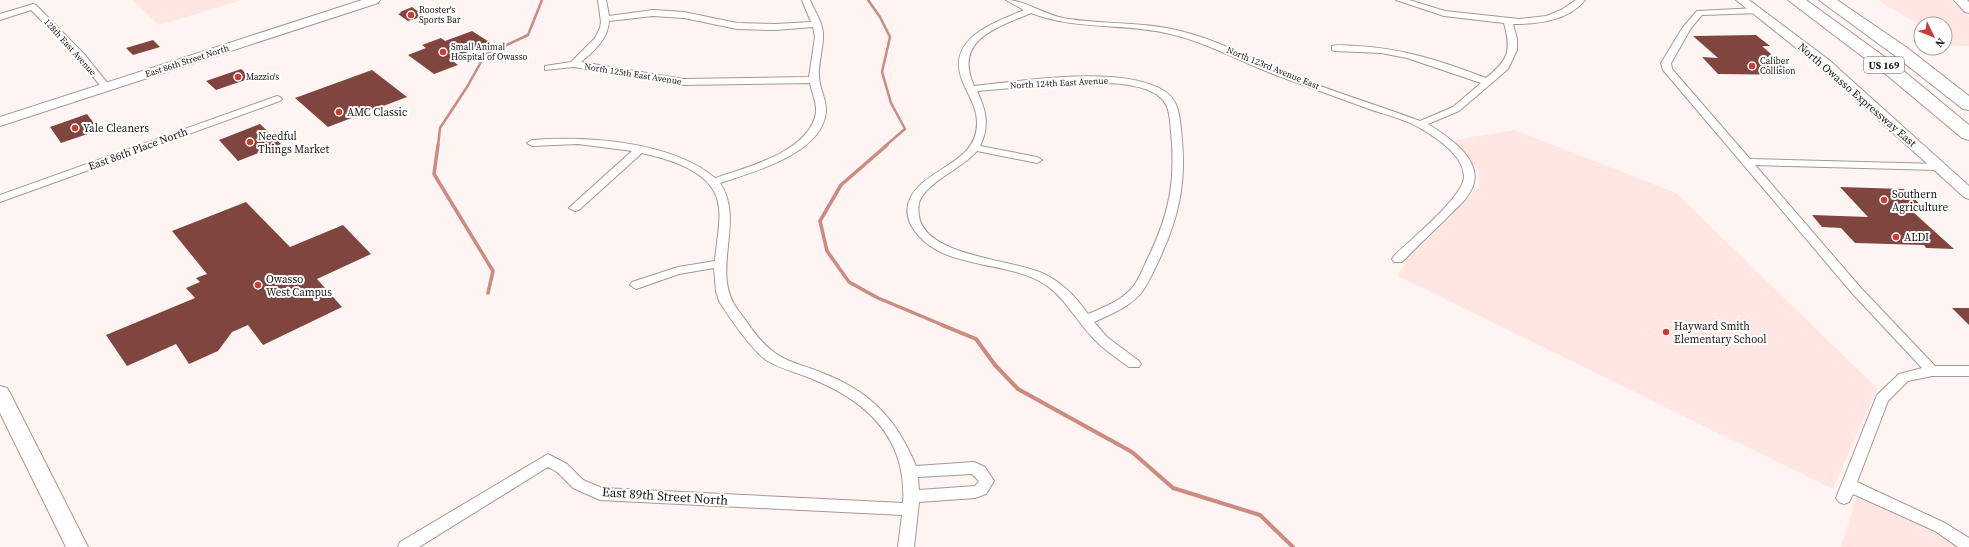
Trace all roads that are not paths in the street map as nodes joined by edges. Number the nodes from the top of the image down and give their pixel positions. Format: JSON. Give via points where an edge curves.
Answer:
{"nodes":[{"id":1,"x":374,"y":0,"type":"edge"},
{"id":2,"x":602,"y":0,"type":"edge"},
{"id":3,"x":806,"y":0,"type":"edge"},
{"id":4,"x":1010,"y":0,"type":"edge"},
{"id":5,"x":1400,"y":0,"type":"edge"},
{"id":6,"x":1581,"y":0,"type":"edge"},
{"id":7,"x":1742,"y":0,"type":"edge"},
{"id":8,"x":1796,"y":0,"type":"edge"},
{"id":9,"x":1826,"y":0,"type":"edge"},
{"id":10,"x":1960,"y":0,"type":"edge"},
{"id":11,"x":1969,"y":9,"type":"edge"},
{"id":12,"x":1030,"y":11,"type":"junction"},
{"id":13,"x":1757,"y":11,"type":"junction"},
{"id":14,"x":0,"y":16,"type":"edge"},
{"id":15,"x":605,"y":19,"type":"junction"},
{"id":16,"x":1508,"y":21,"type":"junction"},
{"id":17,"x":816,"y":24,"type":"junction"},
{"id":18,"x":1335,"y":48,"type":"dead end"},
{"id":19,"x":574,"y":64,"type":"junction"},
{"id":20,"x":548,"y":68,"type":"dead end"},
{"id":21,"x":814,"y":80,"type":"junction"},
{"id":22,"x":1488,"y":82,"type":"junction"},
{"id":23,"x":106,"y":88,"type":"junction"},
{"id":24,"x":971,"y":89,"type":"junction"},
{"id":25,"x":277,"y":99,"type":"dead end"},
{"id":26,"x":1969,"y":105,"type":"edge"},
{"id":27,"x":0,"y":122,"type":"edge"},
{"id":28,"x":1420,"y":124,"type":"junction"},
{"id":29,"x":1969,"y":134,"type":"edge"},
{"id":30,"x":532,"y":143,"type":"dead end"},
{"id":31,"x":975,"y":148,"type":"junction"},
{"id":32,"x":638,"y":151,"type":"junction"},
{"id":33,"x":1037,"y":160,"type":"dead end"},
{"id":34,"x":1746,"y":162,"type":"junction"},
{"id":35,"x":1938,"y":167,"type":"junction"},
{"id":36,"x":714,"y":182,"type":"junction"},
{"id":37,"x":1969,"y":194,"type":"edge"},
{"id":38,"x":0,"y":199,"type":"edge"},
{"id":39,"x":575,"y":208,"type":"dead end"},
{"id":40,"x":1398,"y":259,"type":"dead end"},
{"id":41,"x":722,"y":264,"type":"junction"},
{"id":42,"x":636,"y":285,"type":"dead end"},
{"id":43,"x":1086,"y":320,"type":"junction"},
{"id":44,"x":1134,"y":364,"type":"dead end"},
{"id":45,"x":1932,"y":371,"type":"junction"},
{"id":46,"x":1969,"y":371,"type":"edge"},
{"id":47,"x":0,"y":393,"type":"edge"},
{"id":48,"x":911,"y":472,"type":"junction"},
{"id":49,"x":911,"y":503,"type":"junction"},
{"id":50,"x":1969,"y":546,"type":"edge"},
{"id":51,"x":77,"y":547,"type":"edge"},
{"id":52,"x":406,"y":547,"type":"edge"},
{"id":53,"x":906,"y":547,"type":"edge"}],
"edges":[{"from":1,"to":23,"type":"main road","name":"East 86th Street North"},
{"from":2,"to":15,"type":"street"},
{"from":3,"to":17,"type":"street"},
{"from":4,"to":12,"type":"street","name":"North 123rd Avenue East"},
{"from":5,"to":16,"type":"street","via":[[1444,13]]},
{"from":6,"to":16,"type":"street","via":[[1566,13],[1554,18]]},
{"from":7,"to":13,"type":"main road","name":"North Owasso Expressway East"},
{"from":8,"to":29,"type":"highway","number":"US 169","via":[[1888,68]]},
{"from":9,"to":26,"type":"highway","number":"US 169"},
{"from":10,"to":11,"type":"main road"},
{"from":12,"to":24,"type":"street","via":[[990,28],[970,43],[962,64]]},
{"from":12,"to":28,"type":"street","name":"North 123rd Avenue East","via":[[1069,22],[1150,28],[1184,34],[1253,60],[1274,71]]},
{"from":13,"to":34,"type":"street","via":[[1700,13],[1687,27],[1666,63],[1668,70]]},
{"from":13,"to":35,"type":"main road","name":"North Owasso Expressway East","via":[[1824,63]]},
{"from":14,"to":23,"type":"street","name":"128th East Avenue","via":[[33,7],[81,56]]},
{"from":15,"to":17,"type":"street","via":[[633,14],[664,13],[737,26]]},
{"from":15,"to":19,"type":"street","via":[[605,26],[599,38]]},
{"from":16,"to":22,"type":"street","via":[[1514,41],[1512,55],[1505,67]]},
{"from":17,"to":21,"type":"street","via":[[819,36]]},
{"from":18,"to":22,"type":"street","via":[[1396,53],[1427,60]]},
{"from":19,"to":20,"type":"street","name":"North 125th East Avenue"},
{"from":19,"to":21,"type":"street","name":"North 125th East Avenue","via":[[683,82]]},
{"from":21,"to":36,"type":"street","via":[[821,113],[816,128],[807,139],[786,154]]},
{"from":22,"to":28,"type":"street","via":[[1456,109]]},
{"from":23,"to":27,"type":"main road","name":"East 86th Street North"},
{"from":24,"to":31,"type":"street","via":[[982,121],[982,130]]},
{"from":24,"to":43,"type":"street","name":"North 124th East Avenue","via":[[1098,80],[1147,86],[1169,100],[1179,152],[1179,179],[1175,207],[1166,234],[1137,290],[1120,304]]},
{"from":25,"to":38,"type":"street","name":"East 86th Place North"},
{"from":28,"to":40,"type":"street","name":"North 123rd Avenue East","via":[[1450,145],[1461,158],[1469,174],[1469,180],[1463,194]]},
{"from":30,"to":32,"type":"street","via":[[578,141]]},
{"from":31,"to":33,"type":"street"},
{"from":31,"to":43,"type":"street","via":[[960,163],[928,184],[917,197],[913,203],[917,229],[937,246],[1039,276],[1065,294]]},
{"from":32,"to":36,"type":"street","via":[[684,162],[700,170]]},
{"from":32,"to":39,"type":"street"},
{"from":34,"to":35,"type":"street"},
{"from":34,"to":45,"type":"street","via":[[1856,290]]},
{"from":35,"to":37,"type":"main road","name":"North Owasso Expressway East"},
{"from":36,"to":41,"type":"street","via":[[723,198],[725,209]]},
{"from":41,"to":42,"type":"street","via":[[685,268]]},
{"from":41,"to":48,"type":"street","via":[[722,291],[726,302],[762,349],[784,364],[832,381],[864,400],[876,410],[896,435]]},
{"from":43,"to":44,"type":"street","via":[[1108,344]]},
{"from":45,"to":46,"type":"street"},
{"from":45,"to":50,"type":"street","via":[[1904,377],[1882,399],[1847,492],[1940,527]]},
{"from":47,"to":51,"type":"main road"},
{"from":48,"to":49,"type":"street"},
{"from":48,"to":49,"type":"street","via":[[974,468],[980,471],[987,481],[981,490],[975,492]]},
{"from":49,"to":52,"type":"street","name":"East 89th Street North","via":[[890,509],[600,494],[578,484],[562,468],[548,460]]},
{"from":49,"to":53,"type":"street"}]}
